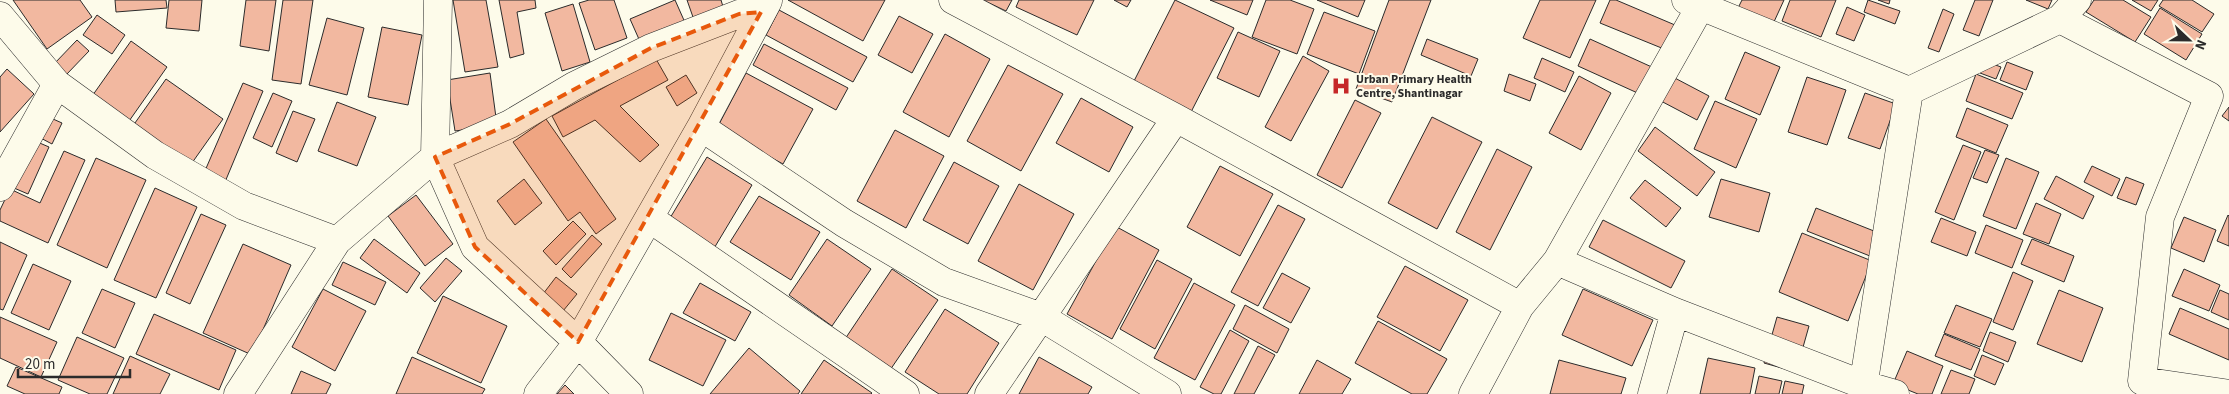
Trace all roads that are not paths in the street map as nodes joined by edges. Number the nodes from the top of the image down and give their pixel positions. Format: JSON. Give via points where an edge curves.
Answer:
{"nodes":[{"id":1,"x":438,"y":0,"type":"edge"},
{"id":2,"x":953,"y":0,"type":"edge"},
{"id":3,"x":1697,"y":2,"type":"edge"},
{"id":4,"x":765,"y":6,"type":"edge"},
{"id":5,"x":2068,"y":10,"type":"edge"},
{"id":6,"x":0,"y":16,"type":"edge"},
{"id":7,"x":57,"y":84,"type":"junction"},
{"id":8,"x":1909,"y":91,"type":"junction"},
{"id":9,"x":1176,"y":118,"type":"junction"},
{"id":10,"x":701,"y":127,"type":"junction"},
{"id":11,"x":435,"y":157,"type":"junction"},
{"id":12,"x":0,"y":186,"type":"edge"},
{"id":13,"x":649,"y":218,"type":"junction"},
{"id":14,"x":337,"y":241,"type":"junction"},
{"id":15,"x":1557,"y":261,"type":"junction"},
{"id":16,"x":1520,"y":306,"type":"junction"},
{"id":17,"x":1675,"y":312,"type":"junction"},
{"id":18,"x":1042,"y":317,"type":"junction"},
{"id":19,"x":578,"y":342,"type":"junction"},
{"id":20,"x":2138,"y":387,"type":"edge"},
{"id":21,"x":1863,"y":389,"type":"edge"},
{"id":22,"x":238,"y":394,"type":"edge"},
{"id":23,"x":538,"y":394,"type":"edge"},
{"id":24,"x":629,"y":394,"type":"edge"},
{"id":25,"x":905,"y":394,"type":"edge"},
{"id":26,"x":989,"y":394,"type":"edge"},
{"id":27,"x":1167,"y":394,"type":"edge"},
{"id":28,"x":1473,"y":394,"type":"edge"},
{"id":29,"x":1652,"y":394,"type":"edge"},
{"id":30,"x":1895,"y":394,"type":"edge"},
{"id":31,"x":2229,"y":394,"type":"edge"}],
"edges":[{"from":1,"to":11,"type":"street"},
{"from":2,"to":9,"type":"street"},
{"from":3,"to":8,"type":"street"},
{"from":3,"to":15,"type":"street"},
{"from":4,"to":10,"type":"street"},
{"from":4,"to":11,"type":"street","via":[[651,48],[574,86],[510,124]]},
{"from":5,"to":8,"type":"street"},
{"from":5,"to":20,"type":"street","via":[[2210,96],[2160,217]]},
{"from":6,"to":7,"type":"street"},
{"from":7,"to":12,"type":"street"},
{"from":7,"to":14,"type":"street","via":[[155,155],[236,201]]},
{"from":8,"to":21,"type":"street"},
{"from":9,"to":16,"type":"street"},
{"from":9,"to":18,"type":"street"},
{"from":10,"to":13,"type":"street"},
{"from":10,"to":18,"type":"street","via":[[844,223],[944,282]]},
{"from":11,"to":14,"type":"street"},
{"from":11,"to":19,"type":"street","via":[[475,247]]},
{"from":13,"to":19,"type":"street"},
{"from":13,"to":25,"type":"street"},
{"from":14,"to":22,"type":"street"},
{"from":15,"to":16,"type":"street"},
{"from":15,"to":17,"type":"street"},
{"from":16,"to":28,"type":"street"},
{"from":17,"to":21,"type":"street"},
{"from":17,"to":29,"type":"street"},
{"from":18,"to":26,"type":"street"},
{"from":18,"to":27,"type":"street"},
{"from":19,"to":23,"type":"street"},
{"from":19,"to":24,"type":"street"},
{"from":20,"to":31,"type":"street"},
{"from":21,"to":30,"type":"street"}]}
